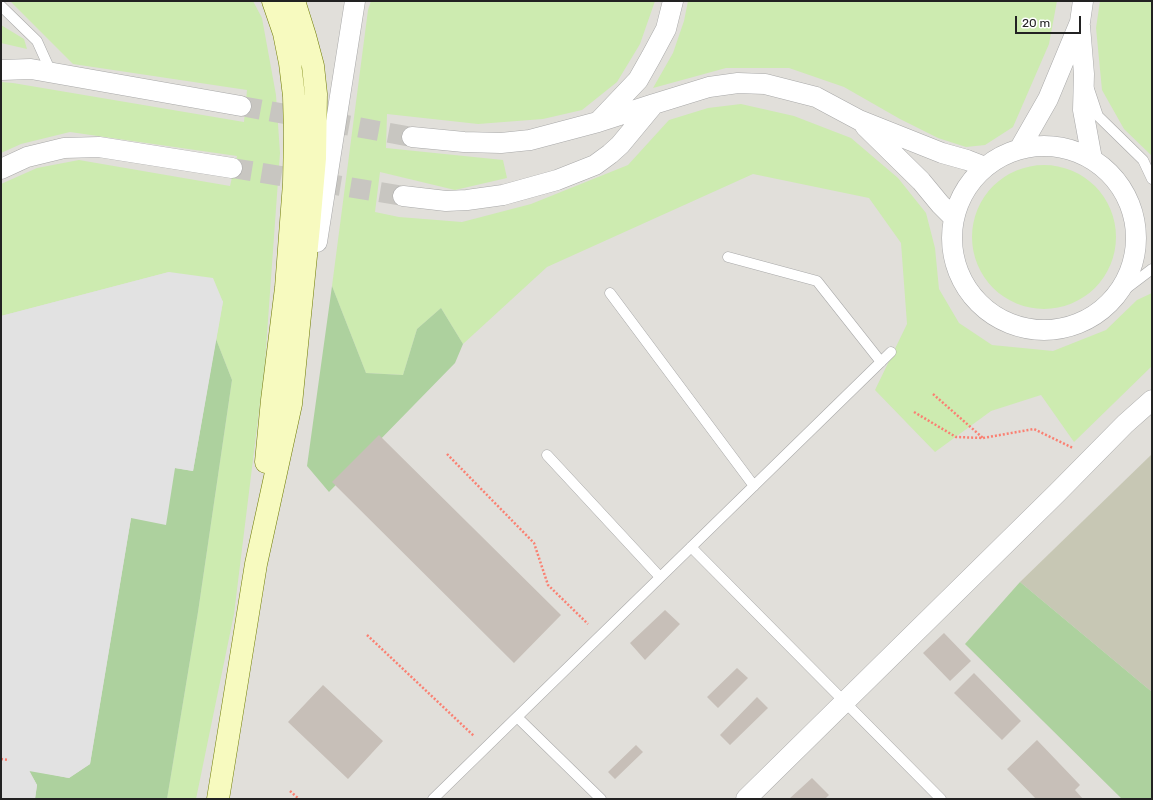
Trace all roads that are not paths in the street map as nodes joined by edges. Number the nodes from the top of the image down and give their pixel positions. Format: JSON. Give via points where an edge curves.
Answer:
{"nodes":[{"id":1,"x":273,"y":1,"type":"edge"},
{"id":2,"x":294,"y":1,"type":"edge"},
{"id":3,"x":355,"y":1,"type":"edge"},
{"id":4,"x":673,"y":1,"type":"edge"},
{"id":5,"x":1083,"y":1,"type":"edge"},
{"id":6,"x":1,"y":6,"type":"edge"},
{"id":7,"x":1080,"y":22,"type":"junction"},
{"id":8,"x":1,"y":56,"type":"edge"},
{"id":9,"x":31,"y":69,"type":"junction"},
{"id":10,"x":1,"y":70,"type":"edge"},
{"id":11,"x":51,"y":72,"type":"junction"},
{"id":12,"x":1084,"y":74,"type":"junction"},
{"id":13,"x":654,"y":104,"type":"junction"},
{"id":14,"x":241,"y":106,"type":"tunnel mouth"},
{"id":15,"x":859,"y":120,"type":"junction"},
{"id":16,"x":598,"y":122,"type":"junction"},
{"id":17,"x":412,"y":137,"type":"tunnel mouth"},
{"id":18,"x":1020,"y":148,"type":"junction"},
{"id":19,"x":1092,"y":159,"type":"junction"},
{"id":20,"x":985,"y":167,"type":"junction"},
{"id":21,"x":232,"y":168,"type":"tunnel mouth"},
{"id":22,"x":1,"y":169,"type":"edge"},
{"id":23,"x":1152,"y":179,"type":"edge"},
{"id":24,"x":403,"y":196,"type":"tunnel mouth"},
{"id":25,"x":954,"y":218,"type":"junction"},
{"id":26,"x":728,"y":257,"type":"dead end"},
{"id":27,"x":1152,"y":269,"type":"edge"},
{"id":28,"x":610,"y":293,"type":"dead end"},
{"id":29,"x":1115,"y":297,"type":"junction"},
{"id":30,"x":890,"y":352,"type":"dead end"},
{"id":31,"x":881,"y":362,"type":"junction"},
{"id":32,"x":1152,"y":400,"type":"edge"},
{"id":33,"x":291,"y":404,"type":"junction"},
{"id":34,"x":547,"y":456,"type":"dead end"},
{"id":35,"x":754,"y":486,"type":"junction"},
{"id":36,"x":691,"y":547,"type":"junction"},
{"id":37,"x":256,"y":564,"type":"junction"},
{"id":38,"x":660,"y":577,"type":"junction"},
{"id":39,"x":845,"y":701,"type":"junction"},
{"id":40,"x":517,"y":717,"type":"junction"},
{"id":41,"x":218,"y":799,"type":"edge"},
{"id":42,"x":433,"y":799,"type":"edge"},
{"id":43,"x":601,"y":799,"type":"edge"},
{"id":44,"x":746,"y":799,"type":"edge"},
{"id":45,"x":941,"y":799,"type":"edge"}],
"edges":[{"from":1,"to":37,"type":"main road","via":[[284,33],[294,96],[294,183],[286,288]]},
{"from":2,"to":33,"type":"main road","via":[[313,66],[316,122],[315,158]]},
{"from":3,"to":33,"type":"street"},
{"from":4,"to":16,"type":"street","via":[[666,29],[638,80]]},
{"from":5,"to":7,"type":"street"},
{"from":6,"to":11,"type":"lane","via":[[37,41]]},
{"from":7,"to":12,"type":"street"},
{"from":7,"to":18,"type":"street","via":[[1048,99]]},
{"from":8,"to":9,"type":"street"},
{"from":9,"to":10,"type":"street"},
{"from":9,"to":11,"type":"street"},
{"from":11,"to":14,"type":"street"},
{"from":12,"to":19,"type":"street","via":[[1083,110]]},
{"from":12,"to":23,"type":"lane","via":[[1098,116],[1143,160]]},
{"from":13,"to":15,"type":"street","via":[[709,86],[738,82],[765,84],[816,97]]},
{"from":13,"to":16,"type":"street"},
{"from":13,"to":24,"type":"street","via":[[610,154],[595,165],[557,180],[502,195],[467,200],[446,201]]},
{"from":15,"to":20,"type":"street"},
{"from":15,"to":25,"type":"street","via":[[921,181]]},
{"from":16,"to":17,"type":"street","via":[[530,140],[501,143]]},
{"from":18,"to":19,"type":"street","via":[[1065,148]]},
{"from":18,"to":20,"type":"street"},
{"from":19,"to":29,"type":"street","via":[[1116,180],[1125,193],[1135,223],[1135,254],[1124,284]]},
{"from":20,"to":25,"type":"street","via":[[965,190]]},
{"from":21,"to":22,"type":"street","via":[[99,147],[64,148],[27,157]]},
{"from":25,"to":29,"type":"street","via":[[954,258],[961,278],[971,296],[1003,321],[1022,328],[1043,331],[1063,328],[1083,322]]},
{"from":26,"to":31,"type":"lane","via":[[817,281]]},
{"from":27,"to":29,"type":"lane"},
{"from":28,"to":35,"type":"lane"},
{"from":30,"to":31,"type":"lane"},
{"from":31,"to":35,"type":"lane"},
{"from":32,"to":39,"type":"street"},
{"from":33,"to":37,"type":"main road"},
{"from":34,"to":38,"type":"lane"},
{"from":35,"to":36,"type":"lane"},
{"from":36,"to":38,"type":"lane"},
{"from":36,"to":39,"type":"lane"},
{"from":37,"to":41,"type":"main road"},
{"from":38,"to":40,"type":"lane"},
{"from":39,"to":44,"type":"street"},
{"from":39,"to":45,"type":"lane"},
{"from":40,"to":42,"type":"lane"},
{"from":40,"to":43,"type":"lane"}]}
